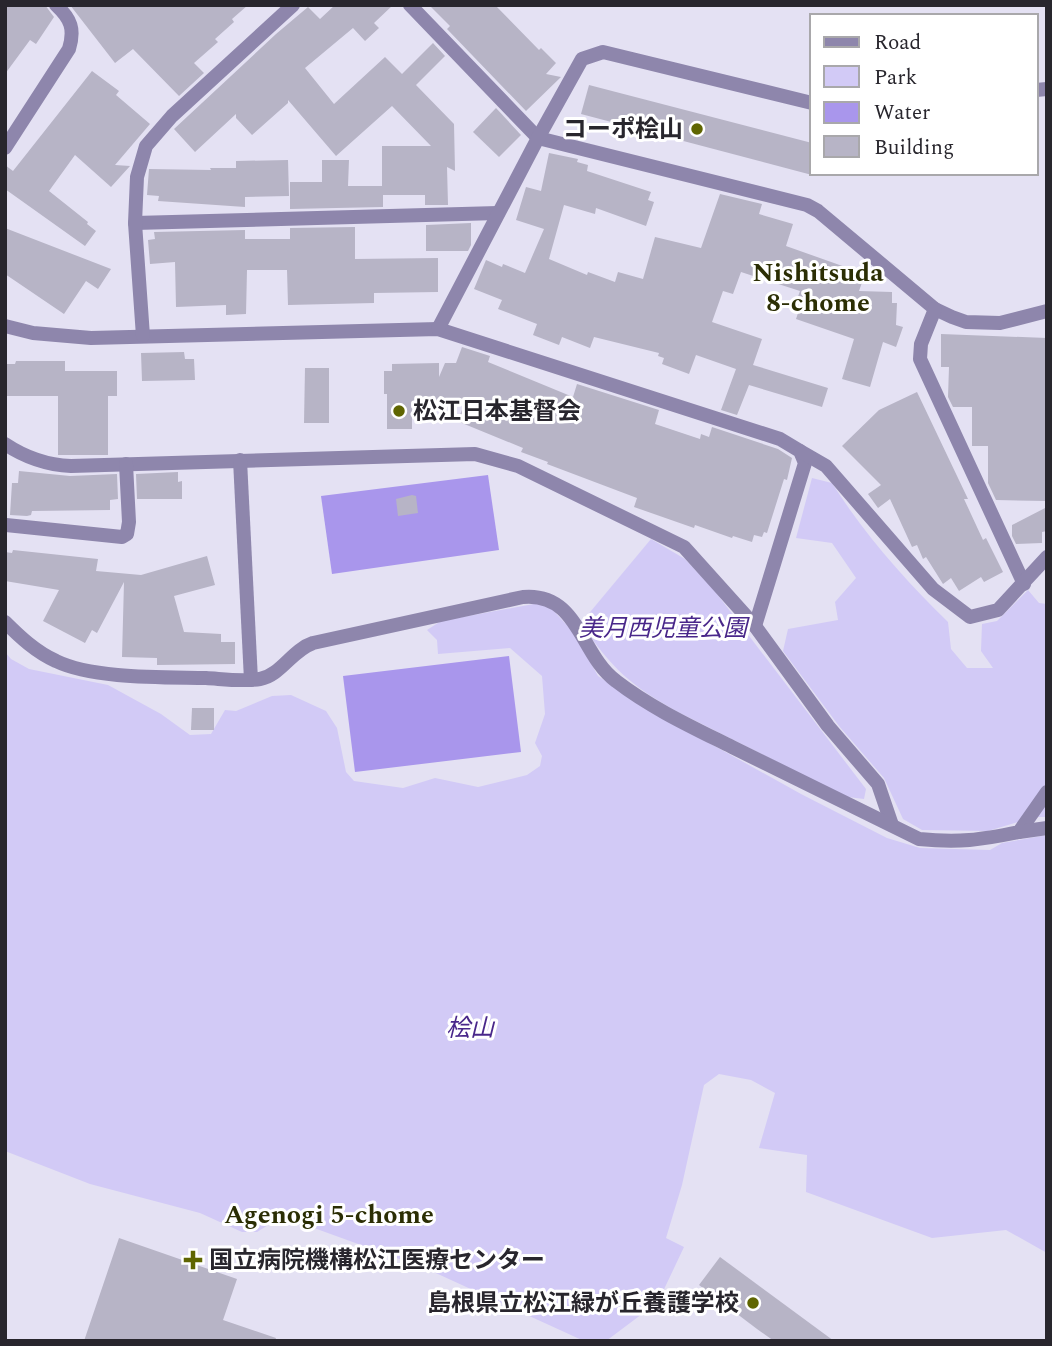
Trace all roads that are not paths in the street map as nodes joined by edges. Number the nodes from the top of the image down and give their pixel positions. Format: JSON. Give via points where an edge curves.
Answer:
{"nodes":[{"id":1,"x":56,"y":5,"type":"edge"},
{"id":2,"x":293,"y":5,"type":"edge"},
{"id":3,"x":410,"y":5,"type":"edge"},
{"id":4,"x":810,"y":103,"type":"edge"},
{"id":5,"x":538,"y":138,"type":"junction"},
{"id":6,"x":5,"y":148,"type":"edge"},
{"id":7,"x":498,"y":214,"type":"junction"},
{"id":8,"x":135,"y":223,"type":"junction"},
{"id":9,"x":935,"y":309,"type":"junction"},
{"id":10,"x":1047,"y":311,"type":"edge"},
{"id":11,"x":5,"y":326,"type":"edge"},
{"id":12,"x":438,"y":329,"type":"junction"},
{"id":13,"x":143,"y":336,"type":"junction"},
{"id":14,"x":5,"y":444,"type":"edge"},
{"id":15,"x":800,"y":451,"type":"junction"},
{"id":16,"x":240,"y":460,"type":"junction"},
{"id":17,"x":126,"y":464,"type":"junction"},
{"id":18,"x":6,"y":524,"type":"edge"},
{"id":19,"x":1047,"y":557,"type":"edge"},
{"id":20,"x":1024,"y":584,"type":"junction"},
{"id":21,"x":5,"y":622,"type":"edge"},
{"id":22,"x":755,"y":626,"type":"junction"},
{"id":23,"x":251,"y":680,"type":"junction"},
{"id":24,"x":1047,"y":792,"type":"edge"},
{"id":25,"x":892,"y":825,"type":"junction"},
{"id":26,"x":1047,"y":828,"type":"edge"},
{"id":27,"x":1018,"y":832,"type":"junction"}],
"edges":[{"from":1,"to":6,"type":"street","via":[[73,30],[69,49]]},
{"from":2,"to":8,"type":"street","via":[[158,123],[142,159]]},
{"from":3,"to":5,"type":"street"},
{"from":4,"to":5,"type":"street","via":[[603,52],[582,58]]},
{"from":5,"to":7,"type":"street"},
{"from":5,"to":9,"type":"street","via":[[807,205]]},
{"from":7,"to":8,"type":"street"},
{"from":7,"to":12,"type":"street"},
{"from":8,"to":13,"type":"street"},
{"from":9,"to":10,"type":"street","via":[[980,324],[1019,320]]},
{"from":9,"to":20,"type":"street","via":[[920,344],[920,359]]},
{"from":11,"to":13,"type":"street","via":[[72,337]]},
{"from":12,"to":13,"type":"street"},
{"from":12,"to":15,"type":"street","via":[[746,426]]},
{"from":14,"to":17,"type":"street","via":[[54,465]]},
{"from":15,"to":20,"type":"street","via":[[826,466],[933,589],[970,617],[998,610]]},
{"from":15,"to":22,"type":"street","via":[[804,470]]},
{"from":16,"to":17,"type":"street"},
{"from":16,"to":22,"type":"street","via":[[475,454],[518,466],[684,547]]},
{"from":16,"to":23,"type":"street"},
{"from":17,"to":18,"type":"street","via":[[129,526],[122,537]]},
{"from":19,"to":20,"type":"street"},
{"from":21,"to":23,"type":"street","via":[[38,651],[78,668],[113,674]]},
{"from":22,"to":25,"type":"street","via":[[828,726],[878,784]]},
{"from":23,"to":25,"type":"street","via":[[268,676],[304,645],[523,597],[543,597],[564,610],[603,670],[654,707]]},
{"from":24,"to":27,"type":"street"},
{"from":25,"to":27,"type":"street","via":[[919,839],[947,842]]},
{"from":26,"to":27,"type":"street"}]}
